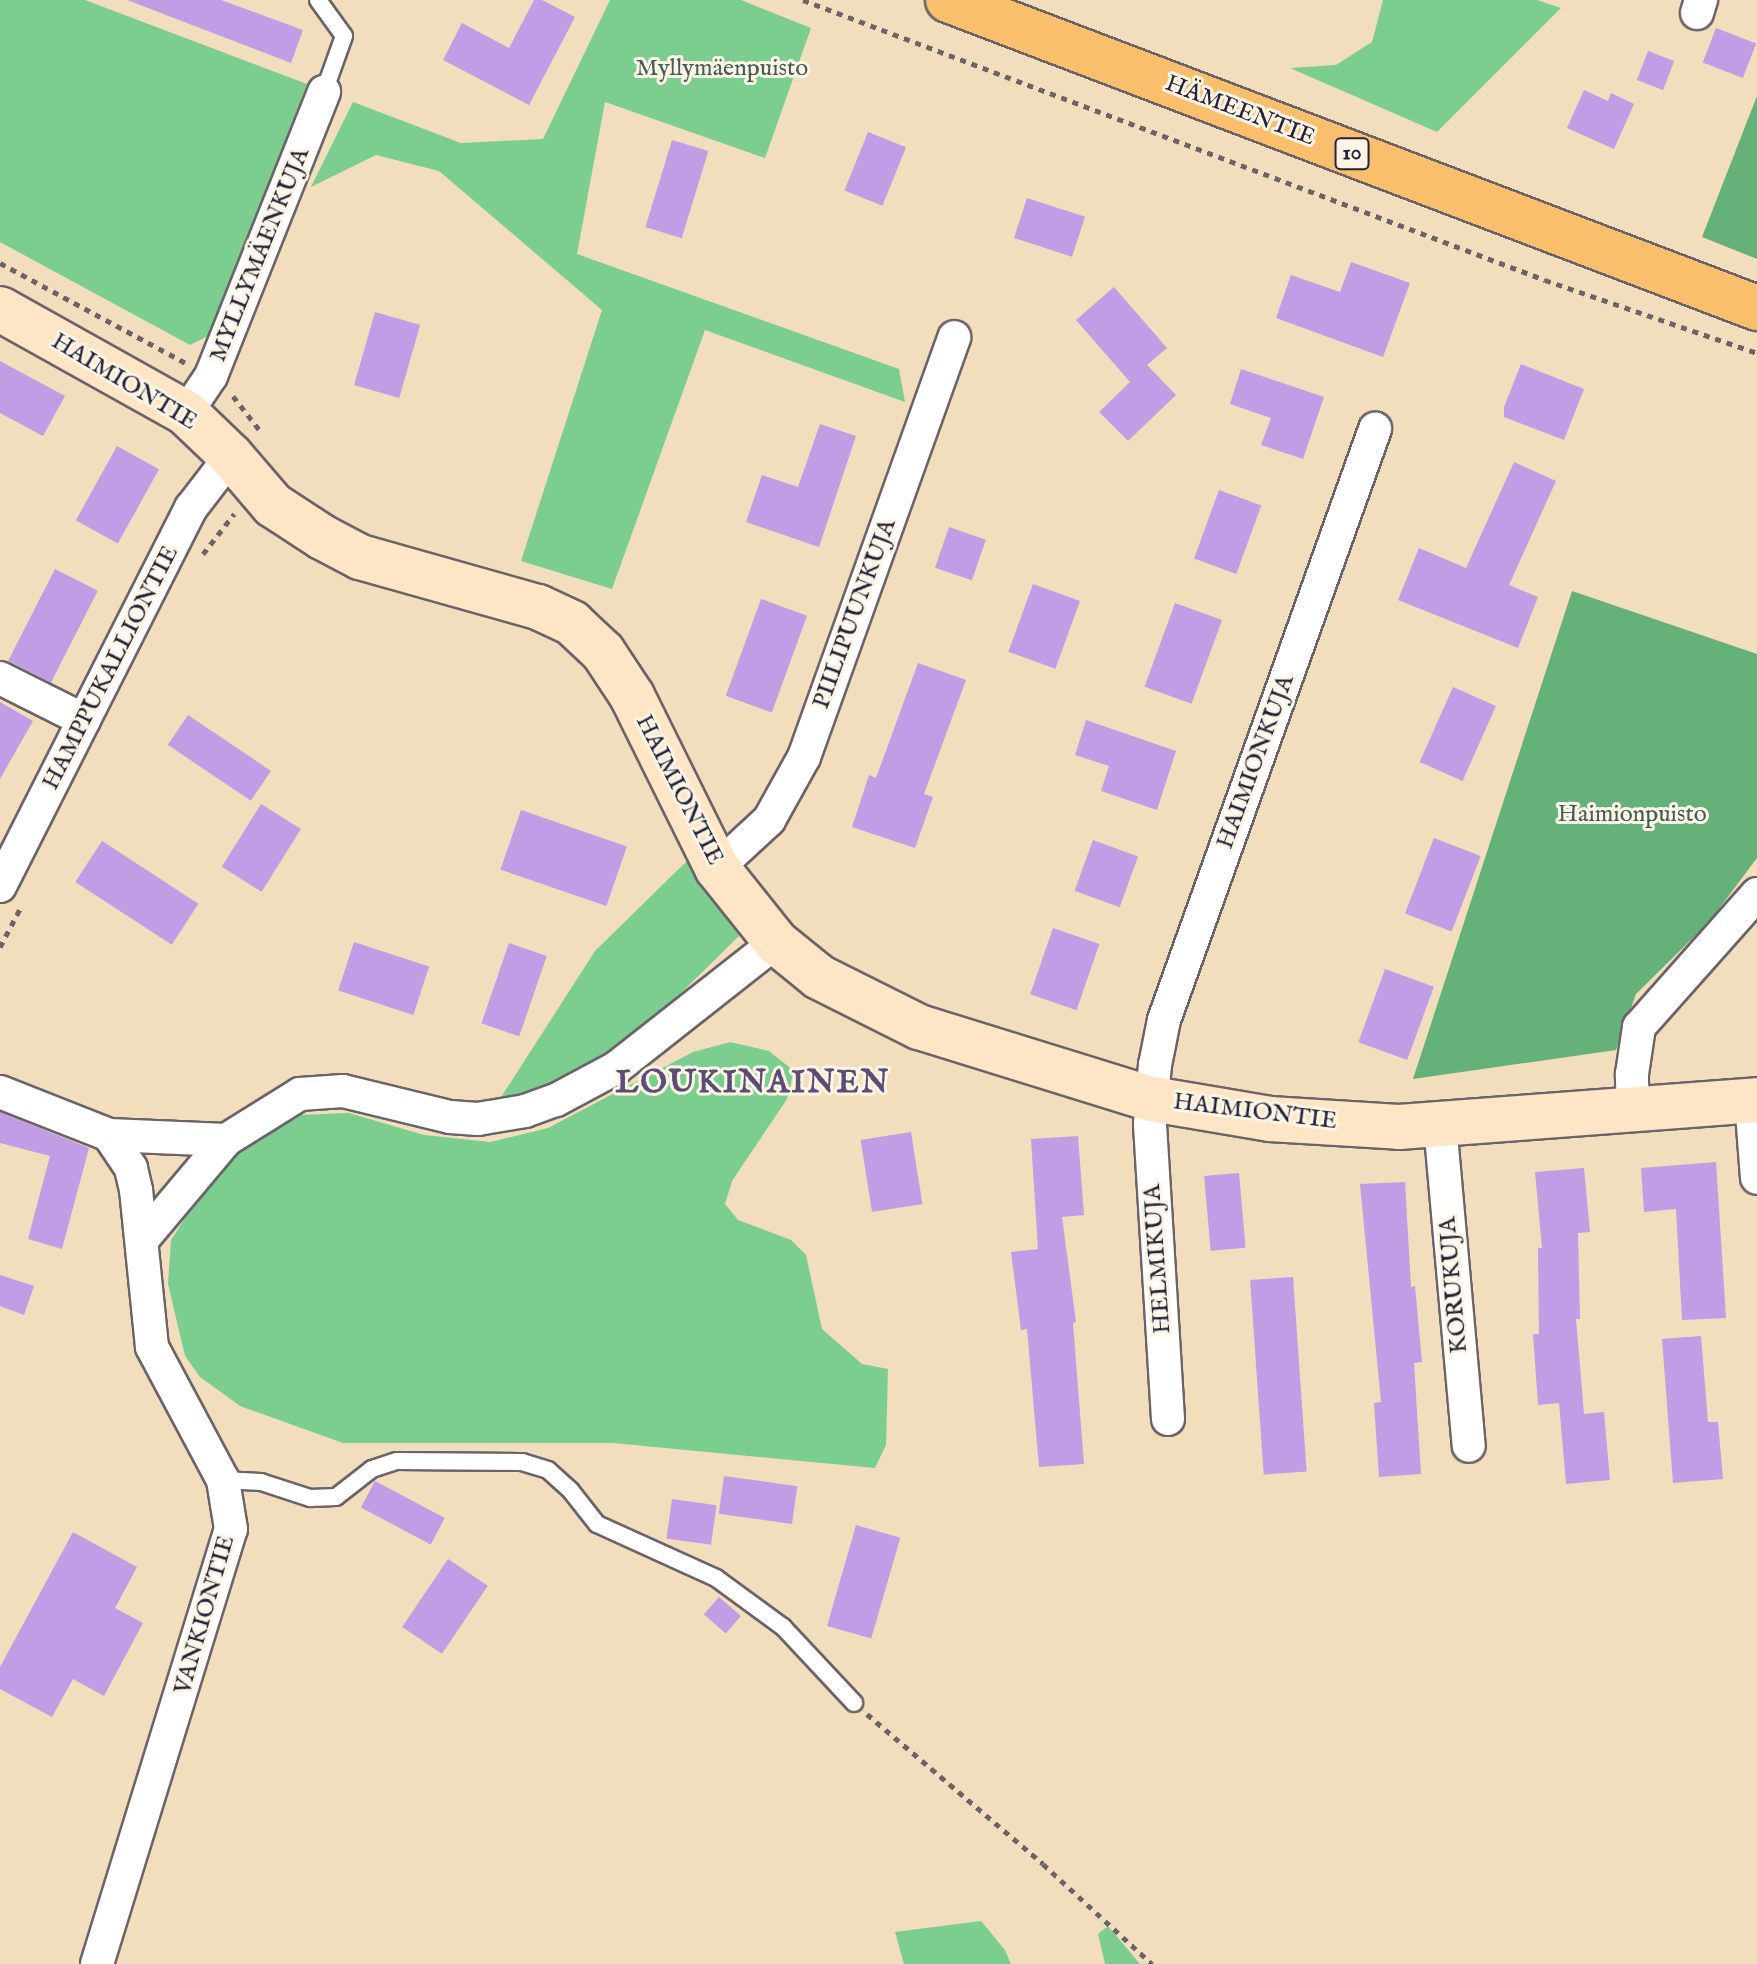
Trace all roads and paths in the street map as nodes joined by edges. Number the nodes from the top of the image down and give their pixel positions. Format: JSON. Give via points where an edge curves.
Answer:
{"nodes":[{"id":1,"x":318,"y":0,"type":"edge"},
{"id":2,"x":803,"y":0,"type":"edge"},
{"id":3,"x":948,"y":0,"type":"edge"},
{"id":4,"x":324,"y":92,"type":"joint"},
{"id":5,"x":0,"y":263,"type":"edge"},
{"id":6,"x":1757,"y":308,"type":"edge"},
{"id":7,"x":0,"y":309,"type":"edge"},
{"id":8,"x":954,"y":337,"type":"dead end"},
{"id":9,"x":1757,"y":353,"type":"edge"},
{"id":10,"x":211,"y":376,"type":"junction"},
{"id":11,"x":186,"y":413,"type":"junction"},
{"id":12,"x":1375,"y":429,"type":"dead end"},
{"id":13,"x":247,"y":445,"type":"junction"},
{"id":14,"x":0,"y":678,"type":"edge"},
{"id":15,"x":84,"y":720,"type":"junction"},
{"id":16,"x":717,"y":868,"type":"junction"},
{"id":17,"x":0,"y":886,"type":"edge"},
{"id":18,"x":1757,"y":894,"type":"edge"},
{"id":19,"x":776,"y":942,"type":"junction"},
{"id":20,"x":0,"y":1092,"type":"edge"},
{"id":21,"x":1152,"y":1099,"type":"junction"},
{"id":22,"x":1754,"y":1100,"type":"edge"},
{"id":23,"x":1633,"y":1109,"type":"junction"},
{"id":24,"x":1440,"y":1124,"type":"junction"},
{"id":25,"x":109,"y":1135,"type":"junction"},
{"id":26,"x":226,"y":1140,"type":"junction"},
{"id":27,"x":1757,"y":1178,"type":"edge"},
{"id":28,"x":143,"y":1239,"type":"junction"},
{"id":29,"x":1168,"y":1419,"type":"dead end"},
{"id":30,"x":1469,"y":1446,"type":"dead end"},
{"id":31,"x":223,"y":1480,"type":"junction"},
{"id":32,"x":854,"y":1703,"type":"joint"},
{"id":33,"x":97,"y":1964,"type":"edge"},
{"id":34,"x":1152,"y":1964,"type":"edge"}],
"edges":[{"from":1,"to":4,"type":"lane","via":[[344,36]]},
{"from":2,"to":9,"type":"path","via":[[1545,280]]},
{"from":3,"to":6,"type":"highway","name":"HÄMEENTIE","number":"10"},
{"from":4,"to":10,"type":"street","name":"MYLLYMÄENKUJA"},
{"from":5,"to":10,"type":"path"},
{"from":7,"to":11,"type":"street","name":"HAIMIONTIE"},
{"from":8,"to":16,"type":"street","name":"PIILIPUUNKUJA","via":[[804,757],[769,820]]},
{"from":10,"to":11,"type":"street","name":"MYLLYMÄENKUJA"},
{"from":10,"to":13,"type":"path","via":[[224,386]]},
{"from":11,"to":13,"type":"street","name":"HAIMIONTIE"},
{"from":12,"to":21,"type":"street","name":"HAIMIONKUJA","via":[[1164,1020]]},
{"from":13,"to":15,"type":"street","name":"HAMPPUKALLIONTIE","via":[[191,508]]},
{"from":13,"to":16,"type":"street","name":"HAIMIONTIE","via":[[273,505],[360,557],[538,607],[572,623],[603,652],[632,696]]},
{"from":14,"to":15,"type":"street"},
{"from":15,"to":17,"type":"street","name":"HAMPPUKALLIONTIE"},
{"from":16,"to":19,"type":"street","name":"HAIMIONTIE"},
{"from":18,"to":23,"type":"street","via":[[1639,1027]]},
{"from":19,"to":21,"type":"street","name":"HAIMIONTIE","via":[[819,977],[919,1027]]},
{"from":19,"to":26,"type":"street","via":[[616,1068],[556,1100],[478,1119],[343,1091],[300,1094]]},
{"from":20,"to":25,"type":"street"},
{"from":21,"to":24,"type":"street","name":"HAIMIONTIE","via":[[1270,1119],[1399,1127]]},
{"from":21,"to":29,"type":"street","name":"HELMIKUJA"},
{"from":22,"to":23,"type":"street","name":"HAIMIONTIE"},
{"from":22,"to":27,"type":"street"},
{"from":23,"to":24,"type":"street","name":"HAIMIONTIE"},
{"from":24,"to":30,"type":"street","name":"KORUKUJA"},
{"from":25,"to":26,"type":"street"},
{"from":25,"to":28,"type":"street","name":"VANKIONTIE","via":[[131,1168]]},
{"from":26,"to":28,"type":"street"},
{"from":28,"to":31,"type":"street","name":"VANKIONTIE","via":[[152,1347]]},
{"from":31,"to":32,"type":"lane","via":[[261,1482],[310,1498],[336,1497],[372,1469],[397,1461],[522,1462],[548,1470],[597,1524],[716,1578],[783,1627]]},
{"from":31,"to":33,"type":"street","name":"VANKIONTIE","via":[[231,1529]]},
{"from":32,"to":34,"type":"path"}]}
